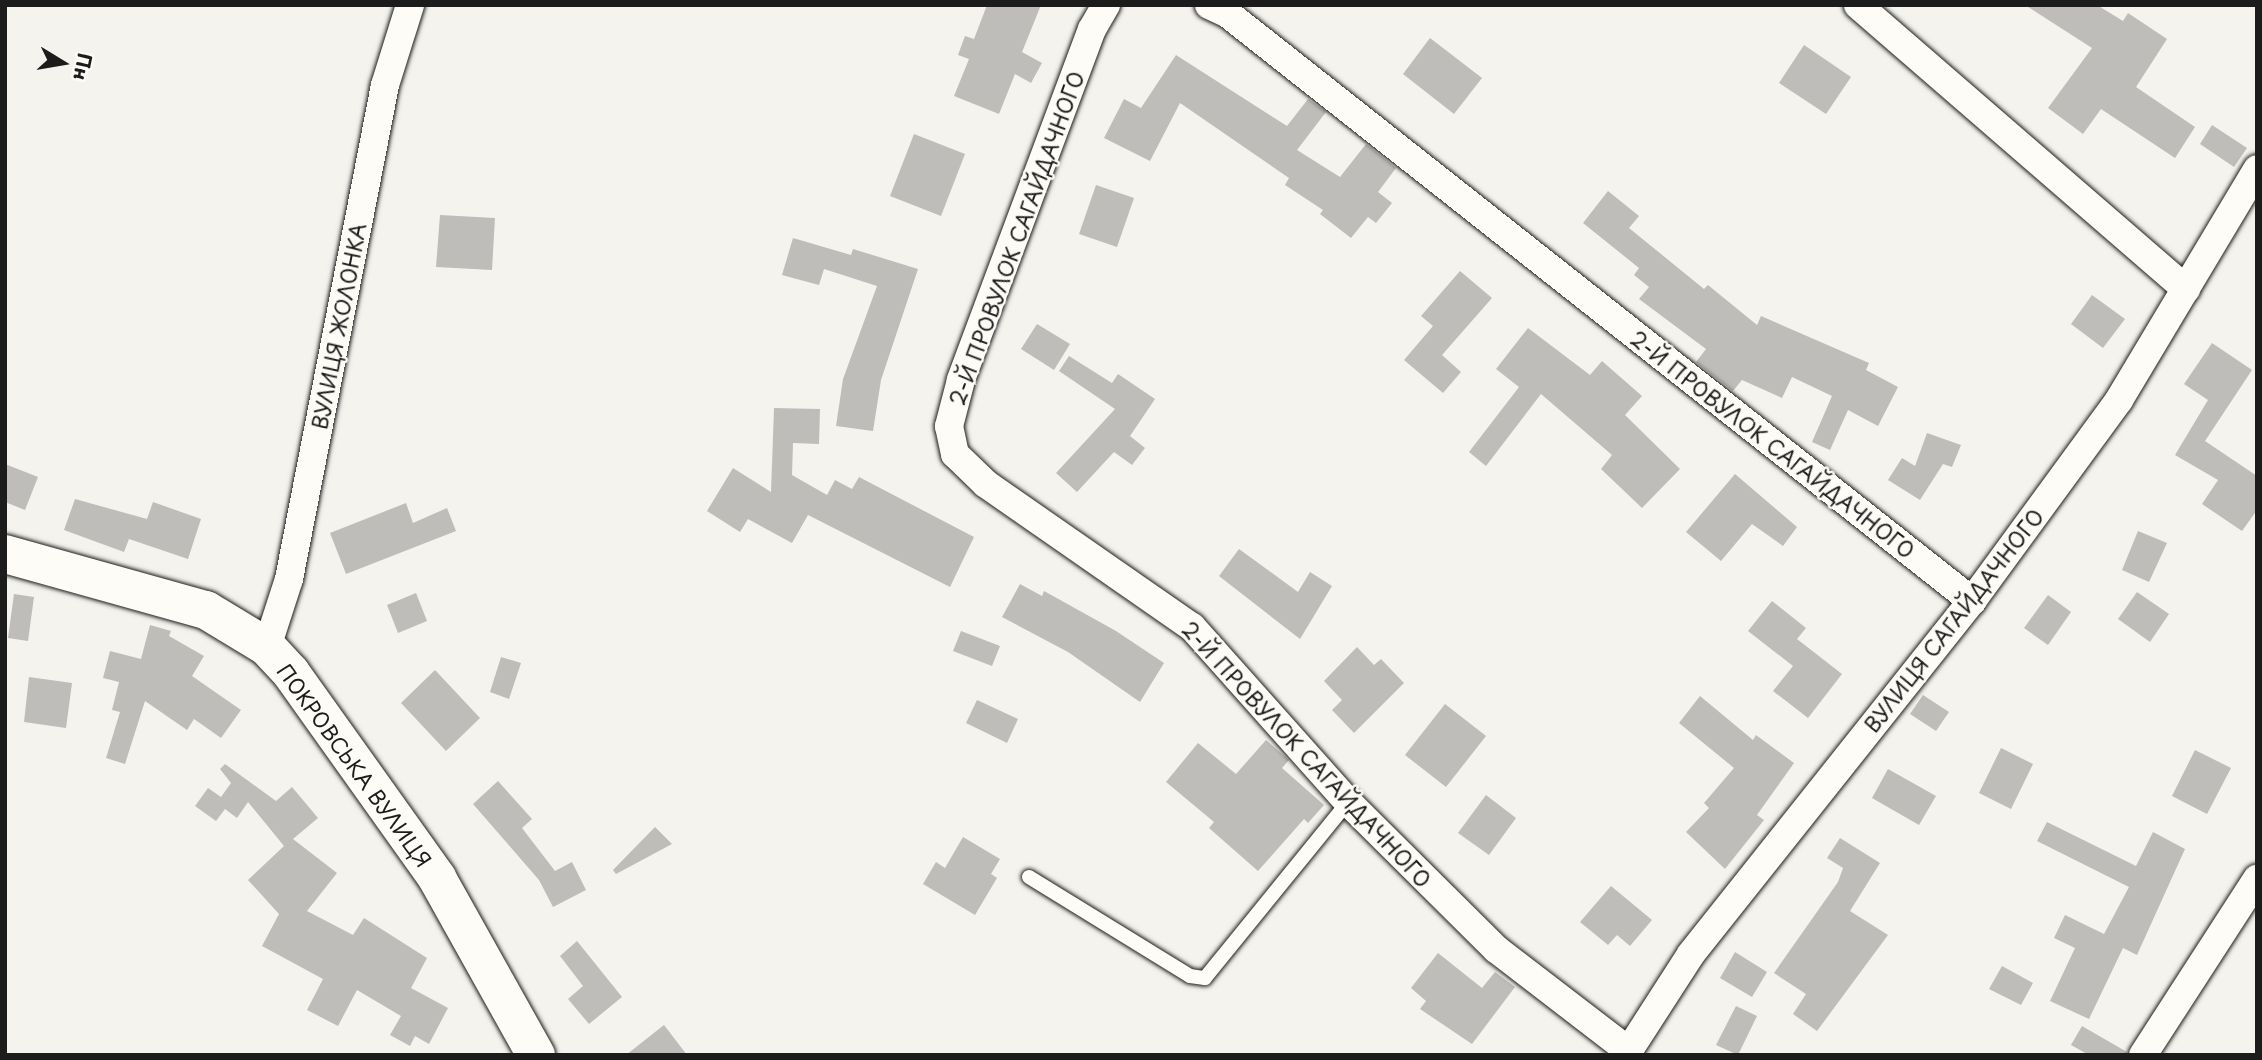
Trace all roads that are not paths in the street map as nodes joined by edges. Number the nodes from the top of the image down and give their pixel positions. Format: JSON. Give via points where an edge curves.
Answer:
{"nodes":[{"id":1,"x":410,"y":5,"type":"edge"},
{"id":2,"x":1106,"y":5,"type":"edge"},
{"id":3,"x":1209,"y":5,"type":"edge"},
{"id":4,"x":1858,"y":5,"type":"edge"},
{"id":5,"x":2257,"y":169,"type":"edge"},
{"id":6,"x":2186,"y":289,"type":"junction"},
{"id":7,"x":5,"y":554,"type":"edge"},
{"id":8,"x":1972,"y":601,"type":"junction"},
{"id":9,"x":267,"y":647,"type":"junction"},
{"id":10,"x":1348,"y":802,"type":"junction"},
{"id":11,"x":1030,"y":877,"type":"dead end"},
{"id":12,"x":2257,"y":879,"type":"edge"},
{"id":13,"x":1628,"y":1053,"type":"edge"},
{"id":14,"x":536,"y":1055,"type":"edge"},
{"id":15,"x":2143,"y":1055,"type":"edge"}],
"edges":[{"from":1,"to":9,"type":"street","name":"ВУЛИЦЯ ЖОЛОНКА","via":[[385,85],[289,579]]},
{"from":2,"to":10,"type":"street","name":"2-Й ПРОВУЛОК САГАЙДАЧНОГО","via":[[1092,29],[961,380],[949,426],[955,454],[986,484],[1192,627]]},
{"from":3,"to":8,"type":"street","name":"2-Й ПРОВУЛОК САГАЙДАЧНОГО","via":[[1228,14]]},
{"from":4,"to":6,"type":"street"},
{"from":5,"to":6,"type":"street","name":"ВУЛИЦЯ САГАЙДАЧНОГО"},
{"from":6,"to":8,"type":"street","name":"ВУЛИЦЯ САГАЙДАЧНОГО","via":[[2119,400]]},
{"from":7,"to":9,"type":"street","name":"ПОКРОВСЬКА ВУЛИЦЯ","via":[[186,603],[239,627]]},
{"from":8,"to":13,"type":"street","name":"ВУЛИЦЯ САГАЙДАЧНОГО","via":[[1692,954]]},
{"from":9,"to":14,"type":"street","name":"ПОКРОВСЬКА ВУЛИЦЯ","via":[[291,673],[437,878]]},
{"from":10,"to":11,"type":"lane","via":[[1205,978],[1190,976]]},
{"from":10,"to":13,"type":"street","name":"2-Й ПРОВУЛОК САГАЙДАЧНОГО","via":[[1496,948]]},
{"from":12,"to":15,"type":"street"}]}
